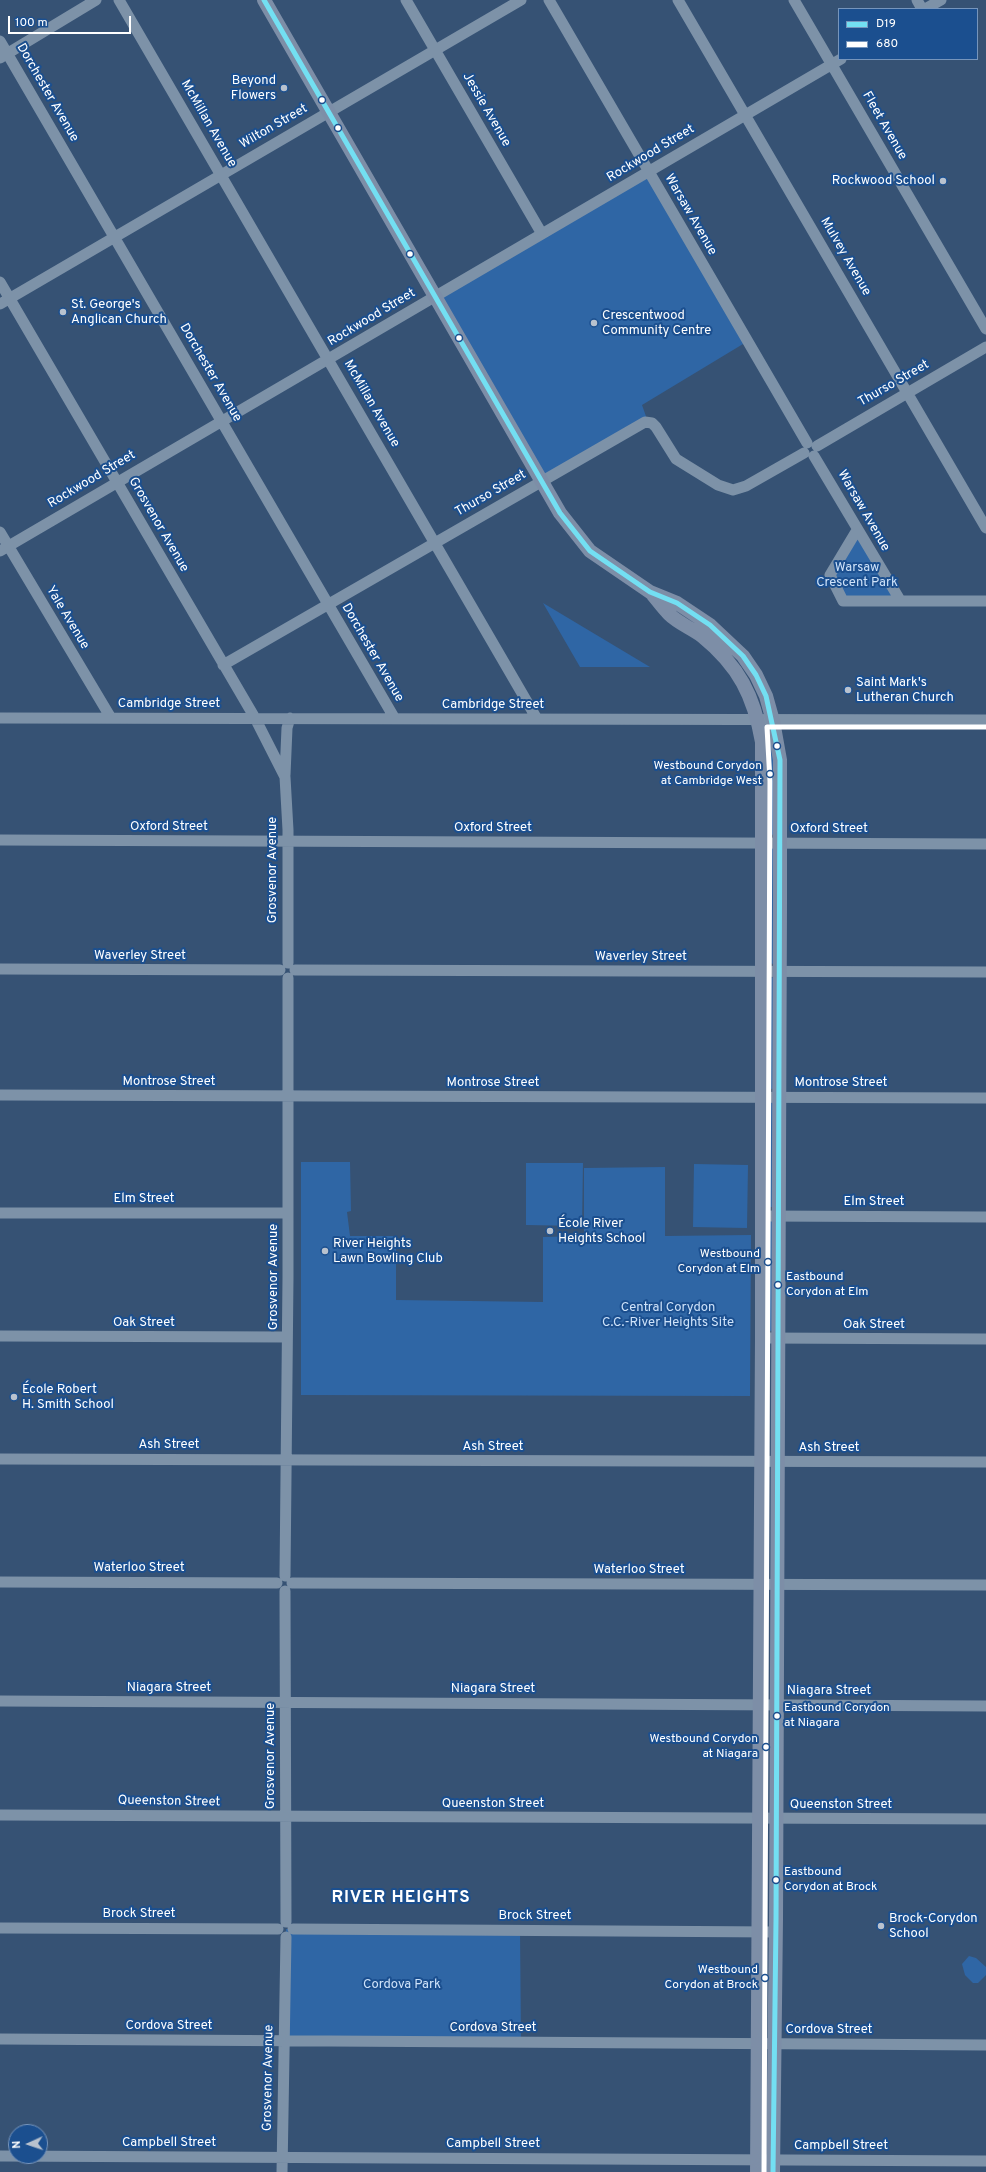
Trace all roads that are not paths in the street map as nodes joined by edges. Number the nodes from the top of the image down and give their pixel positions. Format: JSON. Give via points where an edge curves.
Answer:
{"nodes":[{"id":1,"x":96,"y":0,"type":"edge"},
{"id":2,"x":120,"y":0,"type":"edge"},
{"id":3,"x":264,"y":0,"type":"edge"},
{"id":4,"x":406,"y":0,"type":"edge"},
{"id":5,"x":521,"y":0,"type":"edge"},
{"id":6,"x":549,"y":0,"type":"edge"},
{"id":7,"x":678,"y":0,"type":"edge"},
{"id":8,"x":794,"y":0,"type":"edge"},
{"id":9,"x":917,"y":0,"type":"edge"},
{"id":10,"x":941,"y":0,"type":"edge"},
{"id":11,"x":923,"y":8,"type":"edge"},
{"id":12,"x":926,"y":8,"type":"edge"},
{"id":13,"x":0,"y":41,"type":"edge"},
{"id":14,"x":435,"y":50,"type":"junction"},
{"id":15,"x":4,"y":56,"type":"edge"},
{"id":16,"x":836,"y":62,"type":"edge"},
{"id":17,"x":329,"y":112,"type":"junction"},
{"id":18,"x":745,"y":114,"type":"junction"},
{"id":19,"x":648,"y":172,"type":"junction"},
{"id":20,"x":221,"y":174,"type":"junction"},
{"id":21,"x":542,"y":234,"type":"junction"},
{"id":22,"x":115,"y":237,"type":"junction"},
{"id":23,"x":0,"y":282,"type":"edge"},
{"id":24,"x":435,"y":296,"type":"junction"},
{"id":25,"x":5,"y":301,"type":"edge"},
{"id":26,"x":986,"y":329,"type":"edge"},
{"id":27,"x":986,"y":347,"type":"edge"},
{"id":28,"x":329,"y":360,"type":"junction"},
{"id":29,"x":908,"y":392,"type":"junction"},
{"id":30,"x":222,"y":422,"type":"junction"},
{"id":31,"x":811,"y":450,"type":"junction"},
{"id":32,"x":542,"y":480,"type":"junction"},
{"id":33,"x":117,"y":482,"type":"junction"},
{"id":34,"x":986,"y":528,"type":"edge"},
{"id":35,"x":857,"y":530,"type":"junction"},
{"id":36,"x":0,"y":532,"type":"edge"},
{"id":37,"x":435,"y":543,"type":"junction"},
{"id":38,"x":4,"y":549,"type":"edge"},
{"id":39,"x":650,"y":592,"type":"junction"},
{"id":40,"x":900,"y":600,"type":"junction"},
{"id":41,"x":986,"y":601,"type":"edge"},
{"id":42,"x":328,"y":605,"type":"junction"},
{"id":43,"x":223,"y":666,"type":"junction"},
{"id":44,"x":243,"y":699,"type":"junction"},
{"id":45,"x":0,"y":718,"type":"edge"},
{"id":46,"x":111,"y":718,"type":"junction"},
{"id":47,"x":231,"y":718,"type":"junction"},
{"id":48,"x":254,"y":718,"type":"junction"},
{"id":49,"x":290,"y":718,"type":"junction"},
{"id":50,"x":395,"y":719,"type":"junction"},
{"id":51,"x":538,"y":719,"type":"junction"},
{"id":52,"x":759,"y":720,"type":"junction"},
{"id":53,"x":986,"y":720,"type":"edge"},
{"id":54,"x":773,"y":721,"type":"junction"},
{"id":55,"x":285,"y":778,"type":"junction"},
{"id":56,"x":0,"y":840,"type":"edge"},
{"id":57,"x":288,"y":841,"type":"junction"},
{"id":58,"x":762,"y":842,"type":"junction"},
{"id":59,"x":780,"y":843,"type":"junction"},
{"id":60,"x":986,"y":844,"type":"edge"},
{"id":61,"x":0,"y":969,"type":"edge"},
{"id":62,"x":288,"y":970,"type":"junction"},
{"id":63,"x":762,"y":971,"type":"junction"},
{"id":64,"x":779,"y":971,"type":"junction"},
{"id":65,"x":986,"y":972,"type":"edge"},
{"id":66,"x":0,"y":1095,"type":"edge"},
{"id":67,"x":288,"y":1097,"type":"junction"},
{"id":68,"x":762,"y":1097,"type":"junction"},
{"id":69,"x":779,"y":1097,"type":"junction"},
{"id":70,"x":986,"y":1098,"type":"edge"},
{"id":71,"x":0,"y":1213,"type":"edge"},
{"id":72,"x":288,"y":1213,"type":"junction"},
{"id":73,"x":761,"y":1216,"type":"junction"},
{"id":74,"x":779,"y":1216,"type":"junction"},
{"id":75,"x":986,"y":1217,"type":"edge"},
{"id":76,"x":0,"y":1336,"type":"edge"},
{"id":77,"x":287,"y":1337,"type":"junction"},
{"id":78,"x":762,"y":1338,"type":"junction"},
{"id":79,"x":779,"y":1338,"type":"junction"},
{"id":80,"x":986,"y":1339,"type":"edge"},
{"id":81,"x":0,"y":1459,"type":"edge"},
{"id":82,"x":287,"y":1460,"type":"junction"},
{"id":83,"x":760,"y":1462,"type":"junction"},
{"id":84,"x":778,"y":1462,"type":"junction"},
{"id":85,"x":986,"y":1462,"type":"edge"},
{"id":86,"x":0,"y":1582,"type":"edge"},
{"id":87,"x":285,"y":1583,"type":"junction"},
{"id":88,"x":761,"y":1584,"type":"junction"},
{"id":89,"x":778,"y":1584,"type":"junction"},
{"id":90,"x":986,"y":1585,"type":"edge"},
{"id":91,"x":0,"y":1701,"type":"edge"},
{"id":92,"x":285,"y":1702,"type":"junction"},
{"id":93,"x":760,"y":1705,"type":"junction"},
{"id":94,"x":777,"y":1705,"type":"junction"},
{"id":95,"x":986,"y":1706,"type":"edge"},
{"id":96,"x":0,"y":1815,"type":"edge"},
{"id":97,"x":285,"y":1817,"type":"junction"},
{"id":98,"x":759,"y":1818,"type":"junction"},
{"id":99,"x":777,"y":1818,"type":"junction"},
{"id":100,"x":986,"y":1820,"type":"edge"},
{"id":101,"x":0,"y":1928,"type":"edge"},
{"id":102,"x":286,"y":1929,"type":"junction"},
{"id":103,"x":759,"y":1932,"type":"junction"},
{"id":104,"x":776,"y":1932,"type":"junction"},
{"id":105,"x":0,"y":2039,"type":"edge"},
{"id":106,"x":284,"y":2041,"type":"junction"},
{"id":107,"x":758,"y":2042,"type":"junction"},
{"id":108,"x":775,"y":2044,"type":"junction"},
{"id":109,"x":986,"y":2045,"type":"edge"},
{"id":110,"x":0,"y":2156,"type":"edge"},
{"id":111,"x":282,"y":2157,"type":"junction"},
{"id":112,"x":986,"y":2161,"type":"edge"},
{"id":113,"x":757,"y":2166,"type":"edge"},
{"id":114,"x":773,"y":2166,"type":"edge"},
{"id":115,"x":282,"y":2172,"type":"edge"}],
"edges":[{"from":1,"to":15,"type":"street"},
{"from":2,"to":20,"type":"street","name":"McMillan Avenue"},
{"from":3,"to":17,"type":"main road"},
{"from":4,"to":14,"type":"street","name":"Jessie Avenue"},
{"from":5,"to":14,"type":"street","name":"Wilton Street"},
{"from":6,"to":19,"type":"street","name":"Warsaw Avenue"},
{"from":7,"to":18,"type":"street","name":"Mulvey Avenue"},
{"from":8,"to":16,"type":"street","name":"Fleet Avenue"},
{"from":9,"to":11,"type":"street"},
{"from":10,"to":12,"type":"street"},
{"from":13,"to":15,"type":"street","name":"Dorchester Avenue"},
{"from":14,"to":17,"type":"street","name":"Wilton Street"},
{"from":14,"to":21,"type":"street","name":"Jessie Avenue"},
{"from":15,"to":22,"type":"street","name":"Dorchester Avenue"},
{"from":16,"to":18,"type":"street","name":"Rockwood Street"},
{"from":16,"to":26,"type":"street","name":"Fleet Avenue"},
{"from":17,"to":20,"type":"street","name":"Wilton Street"},
{"from":17,"to":24,"type":"main road"},
{"from":18,"to":19,"type":"street","name":"Rockwood Street"},
{"from":18,"to":29,"type":"street","name":"Mulvey Avenue"},
{"from":19,"to":21,"type":"street","name":"Rockwood Street"},
{"from":19,"to":31,"type":"street","name":"Warsaw Avenue"},
{"from":20,"to":22,"type":"street","name":"Wilton Street"},
{"from":20,"to":28,"type":"street","name":"McMillan Avenue"},
{"from":21,"to":24,"type":"street","name":"Rockwood Street"},
{"from":22,"to":25,"type":"street","name":"Wilton Street"},
{"from":22,"to":30,"type":"street","name":"Dorchester Avenue"},
{"from":23,"to":25,"type":"street","name":"Grosvenor Avenue"},
{"from":24,"to":28,"type":"street","name":"Rockwood Street"},
{"from":24,"to":32,"type":"main road"},
{"from":25,"to":33,"type":"street","name":"Grosvenor Avenue"},
{"from":27,"to":29,"type":"street","name":"Thurso Street"},
{"from":28,"to":30,"type":"street","name":"Rockwood Street"},
{"from":28,"to":37,"type":"street","name":"McMillan Avenue"},
{"from":29,"to":31,"type":"street","name":"Thurso Street"},
{"from":29,"to":34,"type":"street","name":"Mulvey Avenue"},
{"from":30,"to":33,"type":"street","name":"Rockwood Street"},
{"from":30,"to":42,"type":"street","name":"Dorchester Avenue"},
{"from":31,"to":32,"type":"street","name":"Thurso Street","via":[[746,486],[733,490],[718,485],[676,459],[656,427],[648,422],[640,424]]},
{"from":31,"to":35,"type":"street","name":"Warsaw Avenue"},
{"from":32,"to":37,"type":"street","name":"Thurso Street"},
{"from":32,"to":39,"type":"main road","via":[[560,513],[590,551]]},
{"from":33,"to":38,"type":"street","name":"Rockwood Street"},
{"from":33,"to":43,"type":"street","name":"Grosvenor Avenue"},
{"from":35,"to":40,"type":"street","name":"Warsaw Avenue"},
{"from":35,"to":40,"type":"street","via":[[830,575],[843,601]]},
{"from":36,"to":38,"type":"street","name":"Yale Avenue"},
{"from":37,"to":42,"type":"street","name":"Thurso Street"},
{"from":37,"to":51,"type":"street","name":"McMillan Avenue"},
{"from":38,"to":46,"type":"street","name":"Yale Avenue"},
{"from":39,"to":52,"type":"main road","via":[[669,614],[702,636],[732,665],[745,685]]},
{"from":39,"to":54,"type":"main road","via":[[677,604],[710,625],[743,656],[766,696]]},
{"from":40,"to":41,"type":"street"},
{"from":42,"to":43,"type":"street","name":"Thurso Street"},
{"from":42,"to":50,"type":"street","name":"Dorchester Avenue"},
{"from":43,"to":44,"type":"street","name":"Grosvenor Avenue"},
{"from":44,"to":47,"type":"street"},
{"from":44,"to":48,"type":"street","name":"Grosvenor Avenue"},
{"from":45,"to":46,"type":"street","name":"Cambridge Street"},
{"from":46,"to":47,"type":"street","name":"Cambridge Street"},
{"from":47,"to":48,"type":"street","name":"Cambridge Street"},
{"from":48,"to":49,"type":"street","name":"Cambridge Street"},
{"from":48,"to":55,"type":"street","name":"Grosvenor Avenue"},
{"from":49,"to":50,"type":"street","name":"Cambridge Street"},
{"from":49,"to":55,"type":"street","name":"Grosvenor Avenue","via":[[287,728]]},
{"from":50,"to":51,"type":"street","name":"Cambridge Street"},
{"from":51,"to":52,"type":"street","name":"Cambridge Street"},
{"from":52,"to":54,"type":"street","name":"Cambridge Street"},
{"from":52,"to":58,"type":"main road","via":[[763,756]]},
{"from":53,"to":54,"type":"street","name":"Cambridge Street"},
{"from":54,"to":59,"type":"main road","via":[[780,760]]},
{"from":55,"to":57,"type":"street","name":"Grosvenor Avenue"},
{"from":56,"to":57,"type":"street","name":"Oxford Street"},
{"from":57,"to":58,"type":"street","name":"Oxford Street"},
{"from":57,"to":62,"type":"street","name":"Grosvenor Avenue"},
{"from":58,"to":59,"type":"street","name":"Oxford Street"},
{"from":58,"to":63,"type":"main road"},
{"from":59,"to":60,"type":"street","name":"Oxford Street"},
{"from":59,"to":64,"type":"main road"},
{"from":61,"to":62,"type":"street","name":"Waverley Street"},
{"from":62,"to":63,"type":"street","name":"Waverley Street"},
{"from":62,"to":67,"type":"street","name":"Grosvenor Avenue"},
{"from":63,"to":64,"type":"street","name":"Waverley Street"},
{"from":63,"to":68,"type":"main road"},
{"from":64,"to":65,"type":"street","name":"Waverley Street"},
{"from":64,"to":69,"type":"main road"},
{"from":66,"to":67,"type":"street","name":"Montrose Street"},
{"from":67,"to":68,"type":"street","name":"Montrose Street"},
{"from":67,"to":72,"type":"street","name":"Grosvenor Avenue"},
{"from":68,"to":69,"type":"street","name":"Montrose Street"},
{"from":68,"to":73,"type":"main road"},
{"from":69,"to":70,"type":"street","name":"Montrose Street"},
{"from":69,"to":74,"type":"main road"},
{"from":71,"to":72,"type":"street","name":"Elm Street"},
{"from":72,"to":77,"type":"street","name":"Grosvenor Avenue"},
{"from":73,"to":74,"type":"street","name":"Elm Street"},
{"from":73,"to":78,"type":"main road"},
{"from":74,"to":75,"type":"street","name":"Elm Street"},
{"from":74,"to":79,"type":"main road"},
{"from":76,"to":77,"type":"street","name":"Oak Street"},
{"from":77,"to":82,"type":"street","name":"Grosvenor Avenue"},
{"from":78,"to":79,"type":"street","name":"Oak Street"},
{"from":78,"to":83,"type":"main road"},
{"from":79,"to":80,"type":"street","name":"Oak Street"},
{"from":79,"to":84,"type":"main road"},
{"from":81,"to":82,"type":"street","name":"Ash Street"},
{"from":82,"to":83,"type":"street","name":"Ash Street"},
{"from":82,"to":87,"type":"street","name":"Grosvenor Avenue"},
{"from":83,"to":84,"type":"street","name":"Ash Street"},
{"from":83,"to":88,"type":"main road"},
{"from":84,"to":85,"type":"street","name":"Ash Street"},
{"from":84,"to":89,"type":"main road"},
{"from":86,"to":87,"type":"street","name":"Waterloo Street"},
{"from":87,"to":88,"type":"street","name":"Waterloo Street"},
{"from":87,"to":92,"type":"street","name":"Grosvenor Avenue"},
{"from":88,"to":89,"type":"street","name":"Waterloo Street"},
{"from":88,"to":93,"type":"main road"},
{"from":89,"to":90,"type":"street","name":"Waterloo Street"},
{"from":89,"to":94,"type":"main road"},
{"from":91,"to":92,"type":"street","name":"Niagara Street"},
{"from":92,"to":93,"type":"street","name":"Niagara Street"},
{"from":92,"to":97,"type":"street","name":"Grosvenor Avenue"},
{"from":93,"to":94,"type":"street","name":"Niagara Street"},
{"from":93,"to":98,"type":"main road"},
{"from":94,"to":95,"type":"street","name":"Niagara Street"},
{"from":94,"to":99,"type":"main road"},
{"from":96,"to":97,"type":"street","name":"Queenston Street"},
{"from":97,"to":98,"type":"street","name":"Queenston Street"},
{"from":97,"to":102,"type":"street","name":"Grosvenor Avenue"},
{"from":98,"to":99,"type":"street","name":"Queenston Street"},
{"from":98,"to":103,"type":"main road"},
{"from":99,"to":100,"type":"street","name":"Queenston Street"},
{"from":99,"to":104,"type":"main road"},
{"from":101,"to":102,"type":"street","name":"Brock Street"},
{"from":102,"to":103,"type":"street","name":"Brock Street"},
{"from":102,"to":106,"type":"street","name":"Grosvenor Avenue"},
{"from":103,"to":104,"type":"street","name":"Brock Street"},
{"from":103,"to":107,"type":"main road"},
{"from":104,"to":108,"type":"main road"},
{"from":105,"to":106,"type":"street","name":"Cordova Street"},
{"from":106,"to":107,"type":"street","name":"Cordova Street"},
{"from":106,"to":111,"type":"street","name":"Grosvenor Avenue"},
{"from":107,"to":108,"type":"street","name":"Cordova Street"},
{"from":107,"to":113,"type":"main road"},
{"from":108,"to":109,"type":"street","name":"Cordova Street"},
{"from":108,"to":114,"type":"main road"},
{"from":110,"to":111,"type":"street","name":"Campbell Street"},
{"from":111,"to":113,"type":"street","name":"Campbell Street"},
{"from":111,"to":115,"type":"street","name":"Grosvenor Avenue"},
{"from":112,"to":114,"type":"street","name":"Campbell Street"},
{"from":113,"to":114,"type":"street","name":"Campbell Street"}]}
